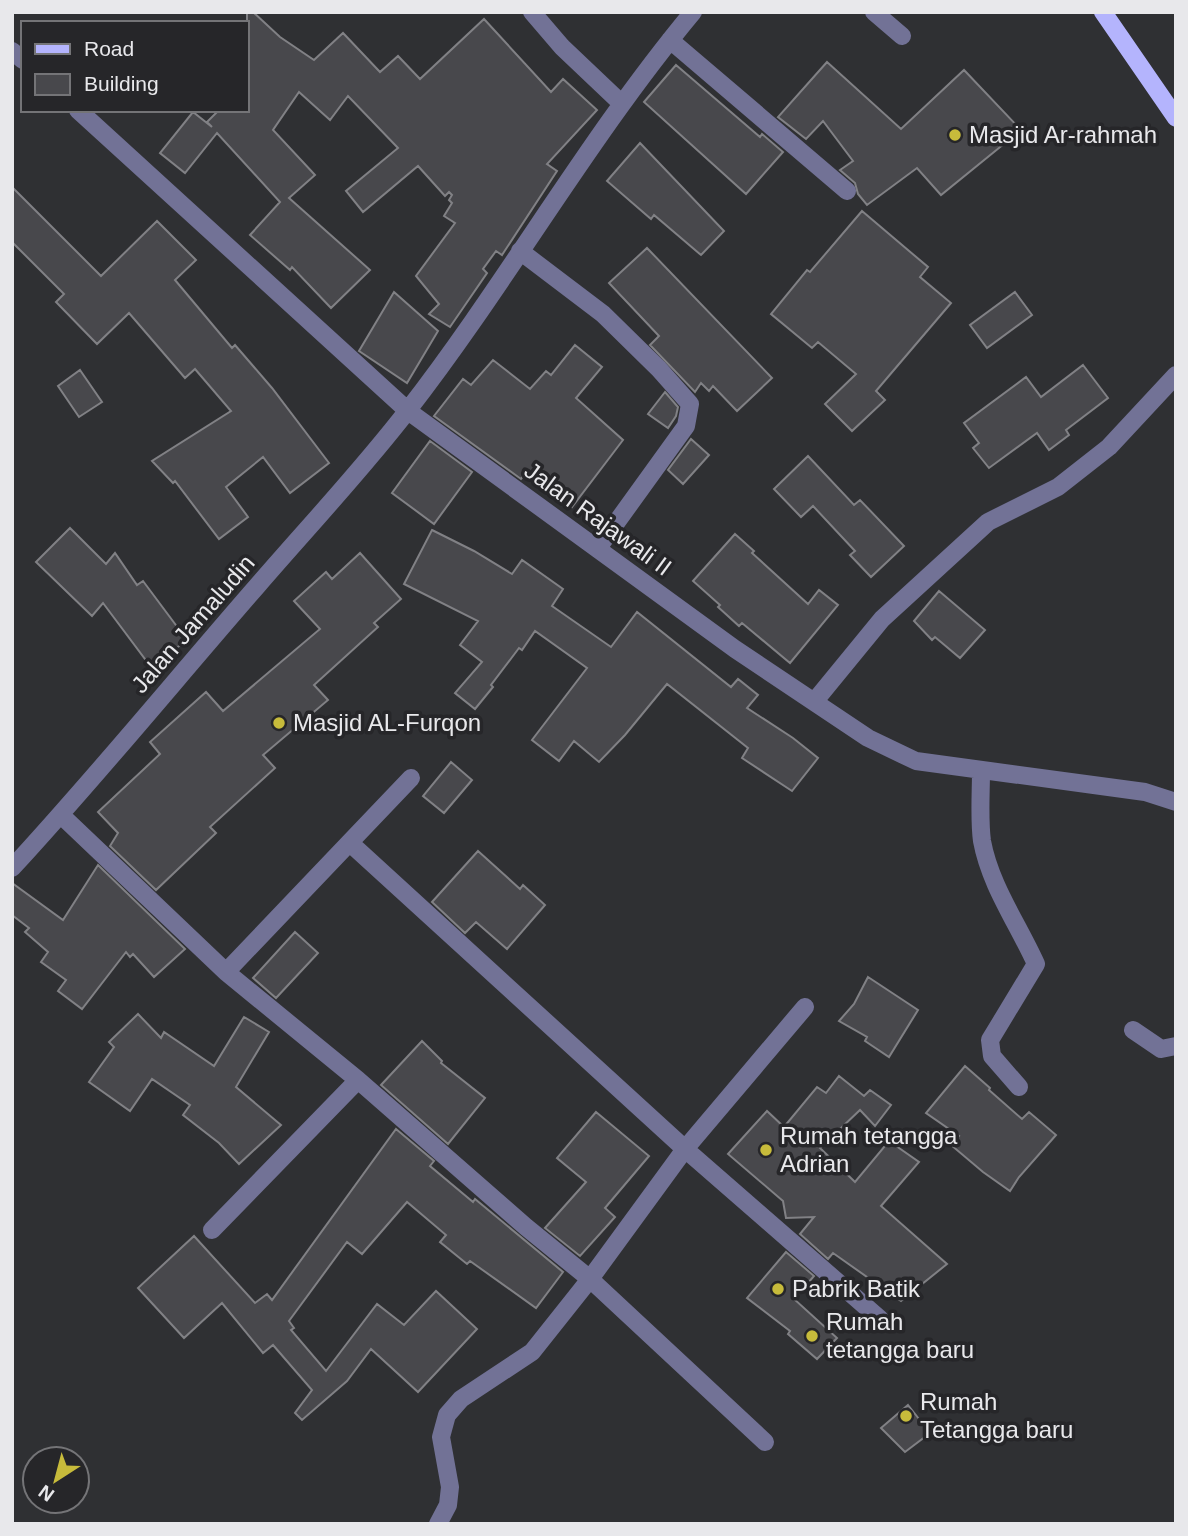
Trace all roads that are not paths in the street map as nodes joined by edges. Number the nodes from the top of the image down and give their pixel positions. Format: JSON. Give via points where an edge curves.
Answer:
{"nodes":[{"id":1,"x":532,"y":12,"type":"edge"},
{"id":2,"x":693,"y":12,"type":"edge"},
{"id":3,"x":874,"y":12,"type":"edge"},
{"id":4,"x":1103,"y":12,"type":"edge"},
{"id":5,"x":902,"y":36,"type":"dead end"},
{"id":6,"x":670,"y":40,"type":"junction"},
{"id":7,"x":621,"y":103,"type":"junction"},
{"id":8,"x":80,"y":112,"type":"edge"},
{"id":9,"x":1176,"y":118,"type":"edge"},
{"id":10,"x":847,"y":191,"type":"dead end"},
{"id":11,"x":520,"y":251,"type":"junction"},
{"id":12,"x":1176,"y":375,"type":"edge"},
{"id":13,"x":408,"y":411,"type":"junction"},
{"id":14,"x":597,"y":548,"type":"junction"},
{"id":15,"x":814,"y":702,"type":"junction"},
{"id":16,"x":981,"y":771,"type":"junction"},
{"id":17,"x":411,"y":778,"type":"dead end"},
{"id":18,"x":1176,"y":802,"type":"edge"},
{"id":19,"x":61,"y":815,"type":"junction"},
{"id":20,"x":350,"y":843,"type":"junction"},
{"id":21,"x":12,"y":868,"type":"edge"},
{"id":22,"x":226,"y":972,"type":"junction"},
{"id":23,"x":805,"y":1007,"type":"dead end"},
{"id":24,"x":1133,"y":1030,"type":"dead end"},
{"id":25,"x":1176,"y":1046,"type":"edge"},
{"id":26,"x":358,"y":1080,"type":"junction"},
{"id":27,"x":1019,"y":1087,"type":"dead end"},
{"id":28,"x":685,"y":1149,"type":"junction"},
{"id":29,"x":212,"y":1230,"type":"dead end"},
{"id":30,"x":590,"y":1279,"type":"junction"},
{"id":31,"x":880,"y":1319,"type":"dead end"},
{"id":32,"x":765,"y":1442,"type":"dead end"},
{"id":33,"x":438,"y":1524,"type":"edge"}],
"edges":[{"from":1,"to":7,"type":"street"},
{"from":2,"to":6,"type":"street","name":"Jalan Jamaludin"},
{"from":3,"to":5,"type":"street"},
{"from":4,"to":9,"type":"main road"},
{"from":6,"to":7,"type":"street","name":"Jalan Jamaludin"},
{"from":6,"to":10,"type":"street"},
{"from":7,"to":11,"type":"street","name":"Jalan Jamaludin"},
{"from":8,"to":13,"type":"street","name":"Jalan Rajawali II"},
{"from":11,"to":13,"type":"street","name":"Jalan Jamaludin"},
{"from":11,"to":14,"type":"street","via":[[603,314],[690,404],[686,426]]},
{"from":12,"to":15,"type":"street","via":[[1109,447],[1058,487],[988,522],[882,619]]},
{"from":13,"to":14,"type":"street","name":"Jalan Rajawali II"},
{"from":13,"to":19,"type":"street","name":"Jalan Jamaludin"},
{"from":14,"to":15,"type":"street","name":"Jalan Rajawali II"},
{"from":15,"to":16,"type":"street","name":"Jalan Rajawali II","via":[[868,738],[916,761]]},
{"from":16,"to":18,"type":"street","name":"Jalan Rajawali II","via":[[1145,792]]},
{"from":16,"to":27,"type":"street","via":[[982,841],[999,893],[1035,964],[990,1040],[992,1056]]},
{"from":17,"to":20,"type":"street"},
{"from":19,"to":21,"type":"street","name":"Jalan Jamaludin"},
{"from":19,"to":22,"type":"street"},
{"from":20,"to":22,"type":"street"},
{"from":20,"to":28,"type":"street"},
{"from":22,"to":26,"type":"street"},
{"from":23,"to":28,"type":"street"},
{"from":24,"to":25,"type":"street","via":[[1161,1049]]},
{"from":26,"to":29,"type":"street"},
{"from":26,"to":30,"type":"street"},
{"from":28,"to":30,"type":"street"},
{"from":28,"to":31,"type":"street"},
{"from":30,"to":32,"type":"street"},
{"from":30,"to":33,"type":"street","via":[[532,1352],[461,1399],[447,1415],[441,1437],[450,1487],[448,1505]]}]}
